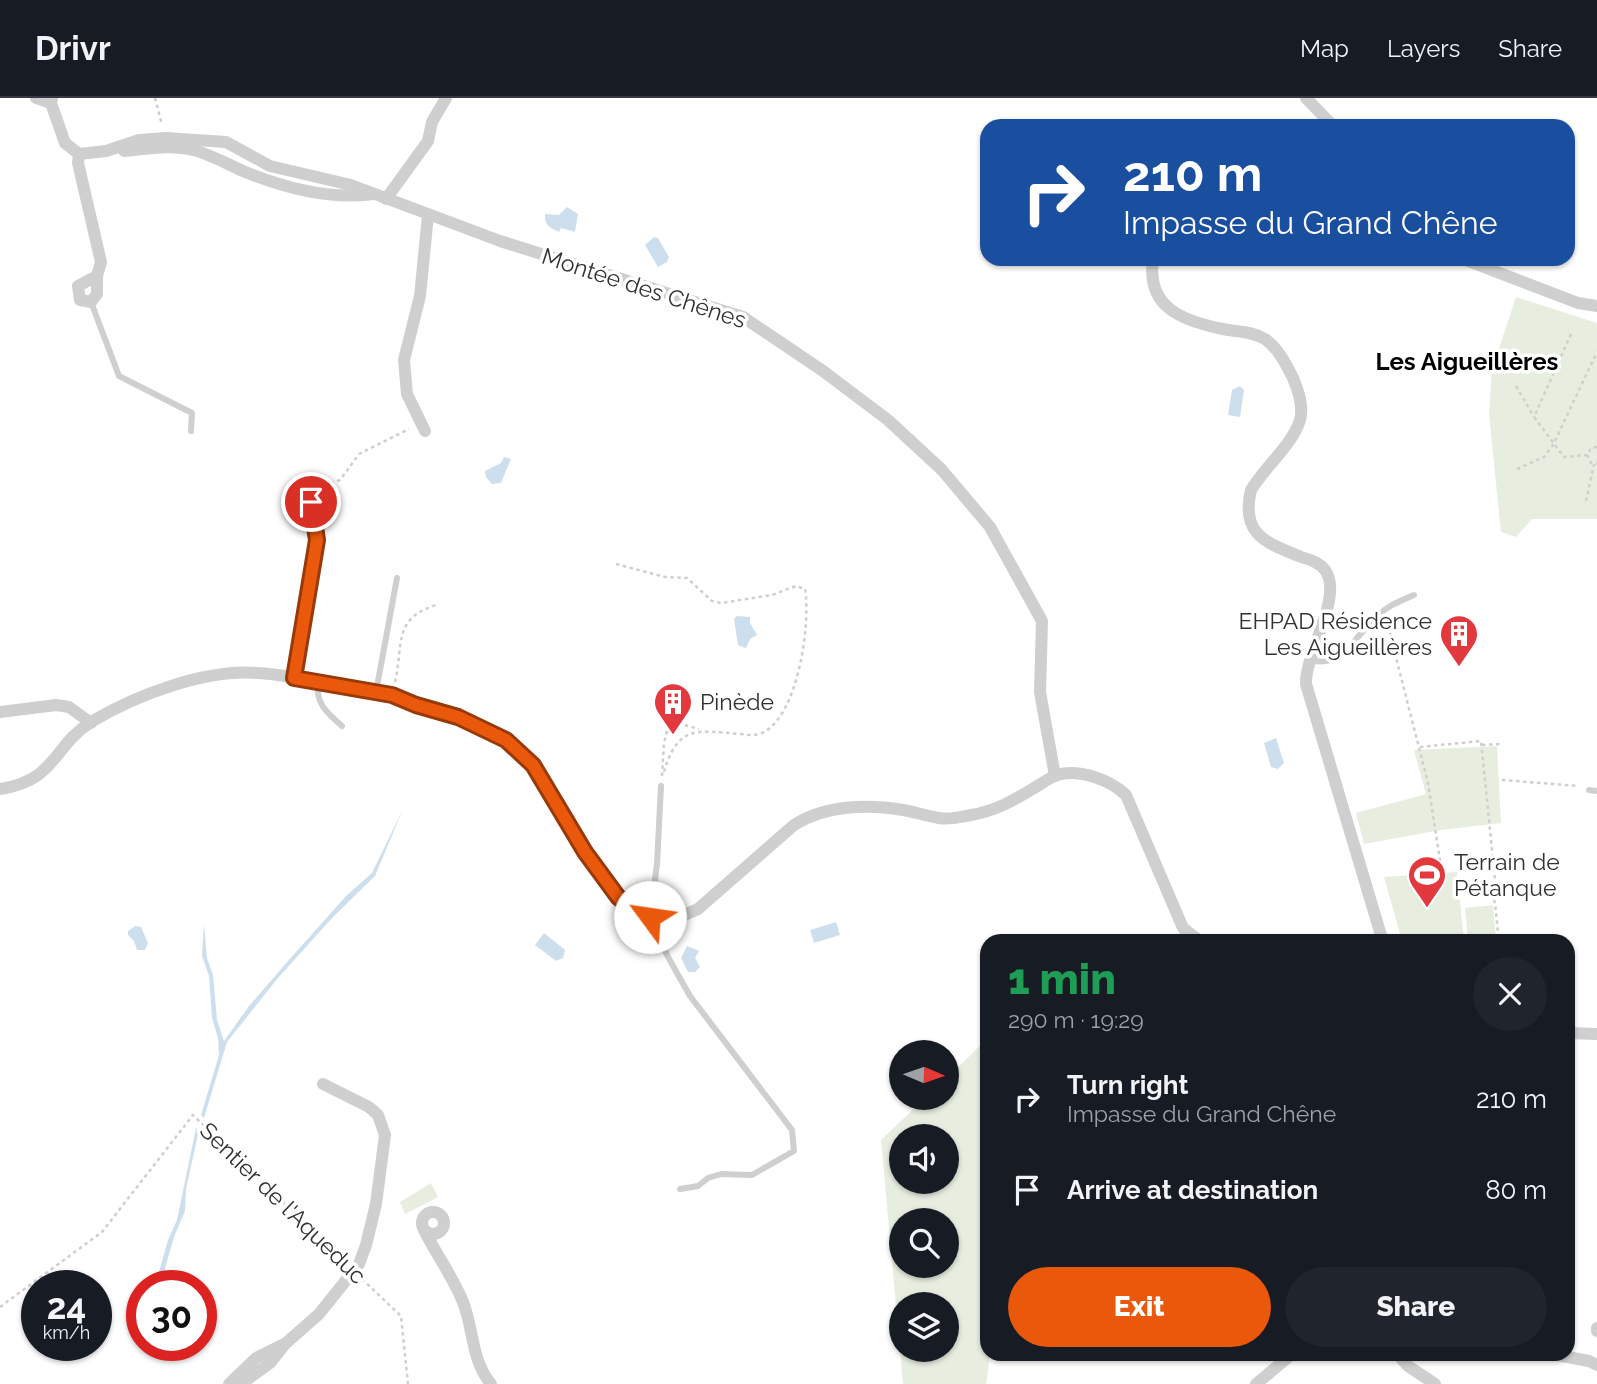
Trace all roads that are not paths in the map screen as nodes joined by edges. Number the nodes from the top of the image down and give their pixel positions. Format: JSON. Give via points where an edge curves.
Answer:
{"nodes":[{"id":1,"x":36,"y":98,"type":"edge"},
{"id":2,"x":446,"y":98,"type":"edge"},
{"id":3,"x":1306,"y":98,"type":"edge"},
{"id":4,"x":51,"y":101,"type":"edge"},
{"id":5,"x":1326,"y":119,"type":"edge"},
{"id":6,"x":106,"y":151,"type":"junction"},
{"id":7,"x":79,"y":154,"type":"junction"},
{"id":8,"x":380,"y":196,"type":"junction"},
{"id":9,"x":428,"y":215,"type":"junction"},
{"id":10,"x":1153,"y":266,"type":"edge"},
{"id":11,"x":1481,"y":266,"type":"edge"},
{"id":12,"x":97,"y":276,"type":"junction"},
{"id":13,"x":91,"y":302,"type":"junction"},
{"id":14,"x":1597,"y":306,"type":"edge"},
{"id":15,"x":191,"y":430,"type":"dead end"},
{"id":16,"x":425,"y":431,"type":"road end"},
{"id":17,"x":311,"y":502,"type":"road end"},
{"id":18,"x":397,"y":578,"type":"dead end"},
{"id":19,"x":1414,"y":595,"type":"dead end"},
{"id":20,"x":1309,"y":659,"type":"junction"},
{"id":21,"x":294,"y":678,"type":"junction"},
{"id":22,"x":318,"y":682,"type":"junction"},
{"id":23,"x":376,"y":692,"type":"junction"},
{"id":24,"x":0,"y":712,"type":"edge"},
{"id":25,"x":91,"y":723,"type":"junction"},
{"id":26,"x":342,"y":726,"type":"dead end"},
{"id":27,"x":1055,"y":776,"type":"junction"},
{"id":28,"x":661,"y":786,"type":"road end"},
{"id":29,"x":0,"y":789,"type":"edge"},
{"id":30,"x":1589,"y":790,"type":"road end"},
{"id":31,"x":1597,"y":791,"type":"edge"},
{"id":32,"x":650,"y":917,"type":"junction"},
{"id":33,"x":1191,"y":934,"type":"edge"},
{"id":34,"x":1381,"y":934,"type":"edge"},
{"id":35,"x":1575,"y":1033,"type":"edge"},
{"id":36,"x":1597,"y":1034,"type":"edge"},
{"id":37,"x":323,"y":1084,"type":"dead end"},
{"id":38,"x":680,"y":1189,"type":"dead end"},
{"id":39,"x":424,"y":1230,"type":"junction"},
{"id":40,"x":438,"y":1232,"type":"junction"},
{"id":41,"x":434,"y":1248,"type":"junction"},
{"id":42,"x":285,"y":1343,"type":"junction"},
{"id":43,"x":1575,"y":1358,"type":"edge"},
{"id":44,"x":1284,"y":1361,"type":"edge"},
{"id":45,"x":1403,"y":1361,"type":"edge"},
{"id":46,"x":1597,"y":1365,"type":"edge"},
{"id":47,"x":229,"y":1384,"type":"edge"},
{"id":48,"x":241,"y":1384,"type":"edge"},
{"id":49,"x":492,"y":1384,"type":"edge"},
{"id":50,"x":1256,"y":1384,"type":"edge"},
{"id":51,"x":1435,"y":1384,"type":"edge"}],
"edges":[{"from":1,"to":4,"type":"street"},
{"from":2,"to":8,"type":"street","via":[[432,122],[428,141]]},
{"from":3,"to":5,"type":"street"},
{"from":4,"to":7,"type":"street","via":[[65,143]]},
{"from":6,"to":7,"type":"street"},
{"from":6,"to":8,"type":"street","via":[[193,149],[255,176],[315,194]]},
{"from":6,"to":8,"type":"street","name":"Montée des Chênes","via":[[139,140],[226,142],[270,166]]},
{"from":7,"to":12,"type":"street","via":[[101,262]]},
{"from":8,"to":9,"type":"street","name":"Montée des Chênes"},
{"from":9,"to":16,"type":"street","via":[[419,296],[404,360],[407,394]]},
{"from":9,"to":27,"type":"street","name":"Montée des Chênes","via":[[743,317],[888,420],[943,470],[990,527],[1042,621],[1040,692]]},
{"from":10,"to":20,"type":"street","via":[[1154,290],[1169,310],[1189,320],[1263,338],[1287,365],[1295,383],[1302,414],[1298,426],[1251,490],[1248,509],[1263,540],[1325,570],[1329,582],[1326,614]]},
{"from":11,"to":14,"type":"street"},
{"from":12,"to":13,"type":"street","via":[[97,294]]},
{"from":12,"to":13,"type":"street","via":[[78,286],[80,300]]},
{"from":13,"to":15,"type":"lane","via":[[120,376],[192,413]]},
{"from":17,"to":21,"type":"street","via":[[317,540]]},
{"from":18,"to":23,"type":"lane"},
{"from":19,"to":20,"type":"lane","via":[[1392,604],[1333,661]]},
{"from":20,"to":34,"type":"street","via":[[1306,684]]},
{"from":21,"to":22,"type":"street"},
{"from":21,"to":25,"type":"street","via":[[258,673],[196,679],[119,707]]},
{"from":22,"to":23,"type":"street"},
{"from":22,"to":26,"type":"lane","via":[[318,701]]},
{"from":23,"to":32,"type":"street","via":[[476,724],[525,755],[618,897]]},
{"from":24,"to":25,"type":"street","via":[[56,705],[69,707]]},
{"from":25,"to":29,"type":"street","via":[[32,780]]},
{"from":27,"to":32,"type":"street","via":[[1008,804],[975,814],[940,818],[868,806],[810,817],[794,825],[698,909],[671,918]]},
{"from":27,"to":33,"type":"street","via":[[1087,776],[1117,787],[1126,796],[1183,928]]},
{"from":28,"to":32,"type":"lane"},
{"from":30,"to":31,"type":"lane"},
{"from":32,"to":38,"type":"lane","via":[[690,996],[793,1130],[794,1151],[752,1175],[721,1174]]},
{"from":35,"to":36,"type":"street"},
{"from":37,"to":42,"type":"street","via":[[369,1107],[385,1135],[366,1245],[354,1271],[319,1314]]},
{"from":39,"to":40,"type":"street"},
{"from":39,"to":40,"type":"street","via":[[424,1217],[435,1213],[443,1221]]},
{"from":39,"to":41,"type":"street"},
{"from":40,"to":41,"type":"street"},
{"from":41,"to":49,"type":"street","via":[[462,1299],[479,1366]]},
{"from":42,"to":47,"type":"street","via":[[256,1358]]},
{"from":42,"to":48,"type":"street","via":[[270,1363]]},
{"from":43,"to":46,"type":"street"},
{"from":44,"to":50,"type":"street"},
{"from":45,"to":51,"type":"street"}]}
